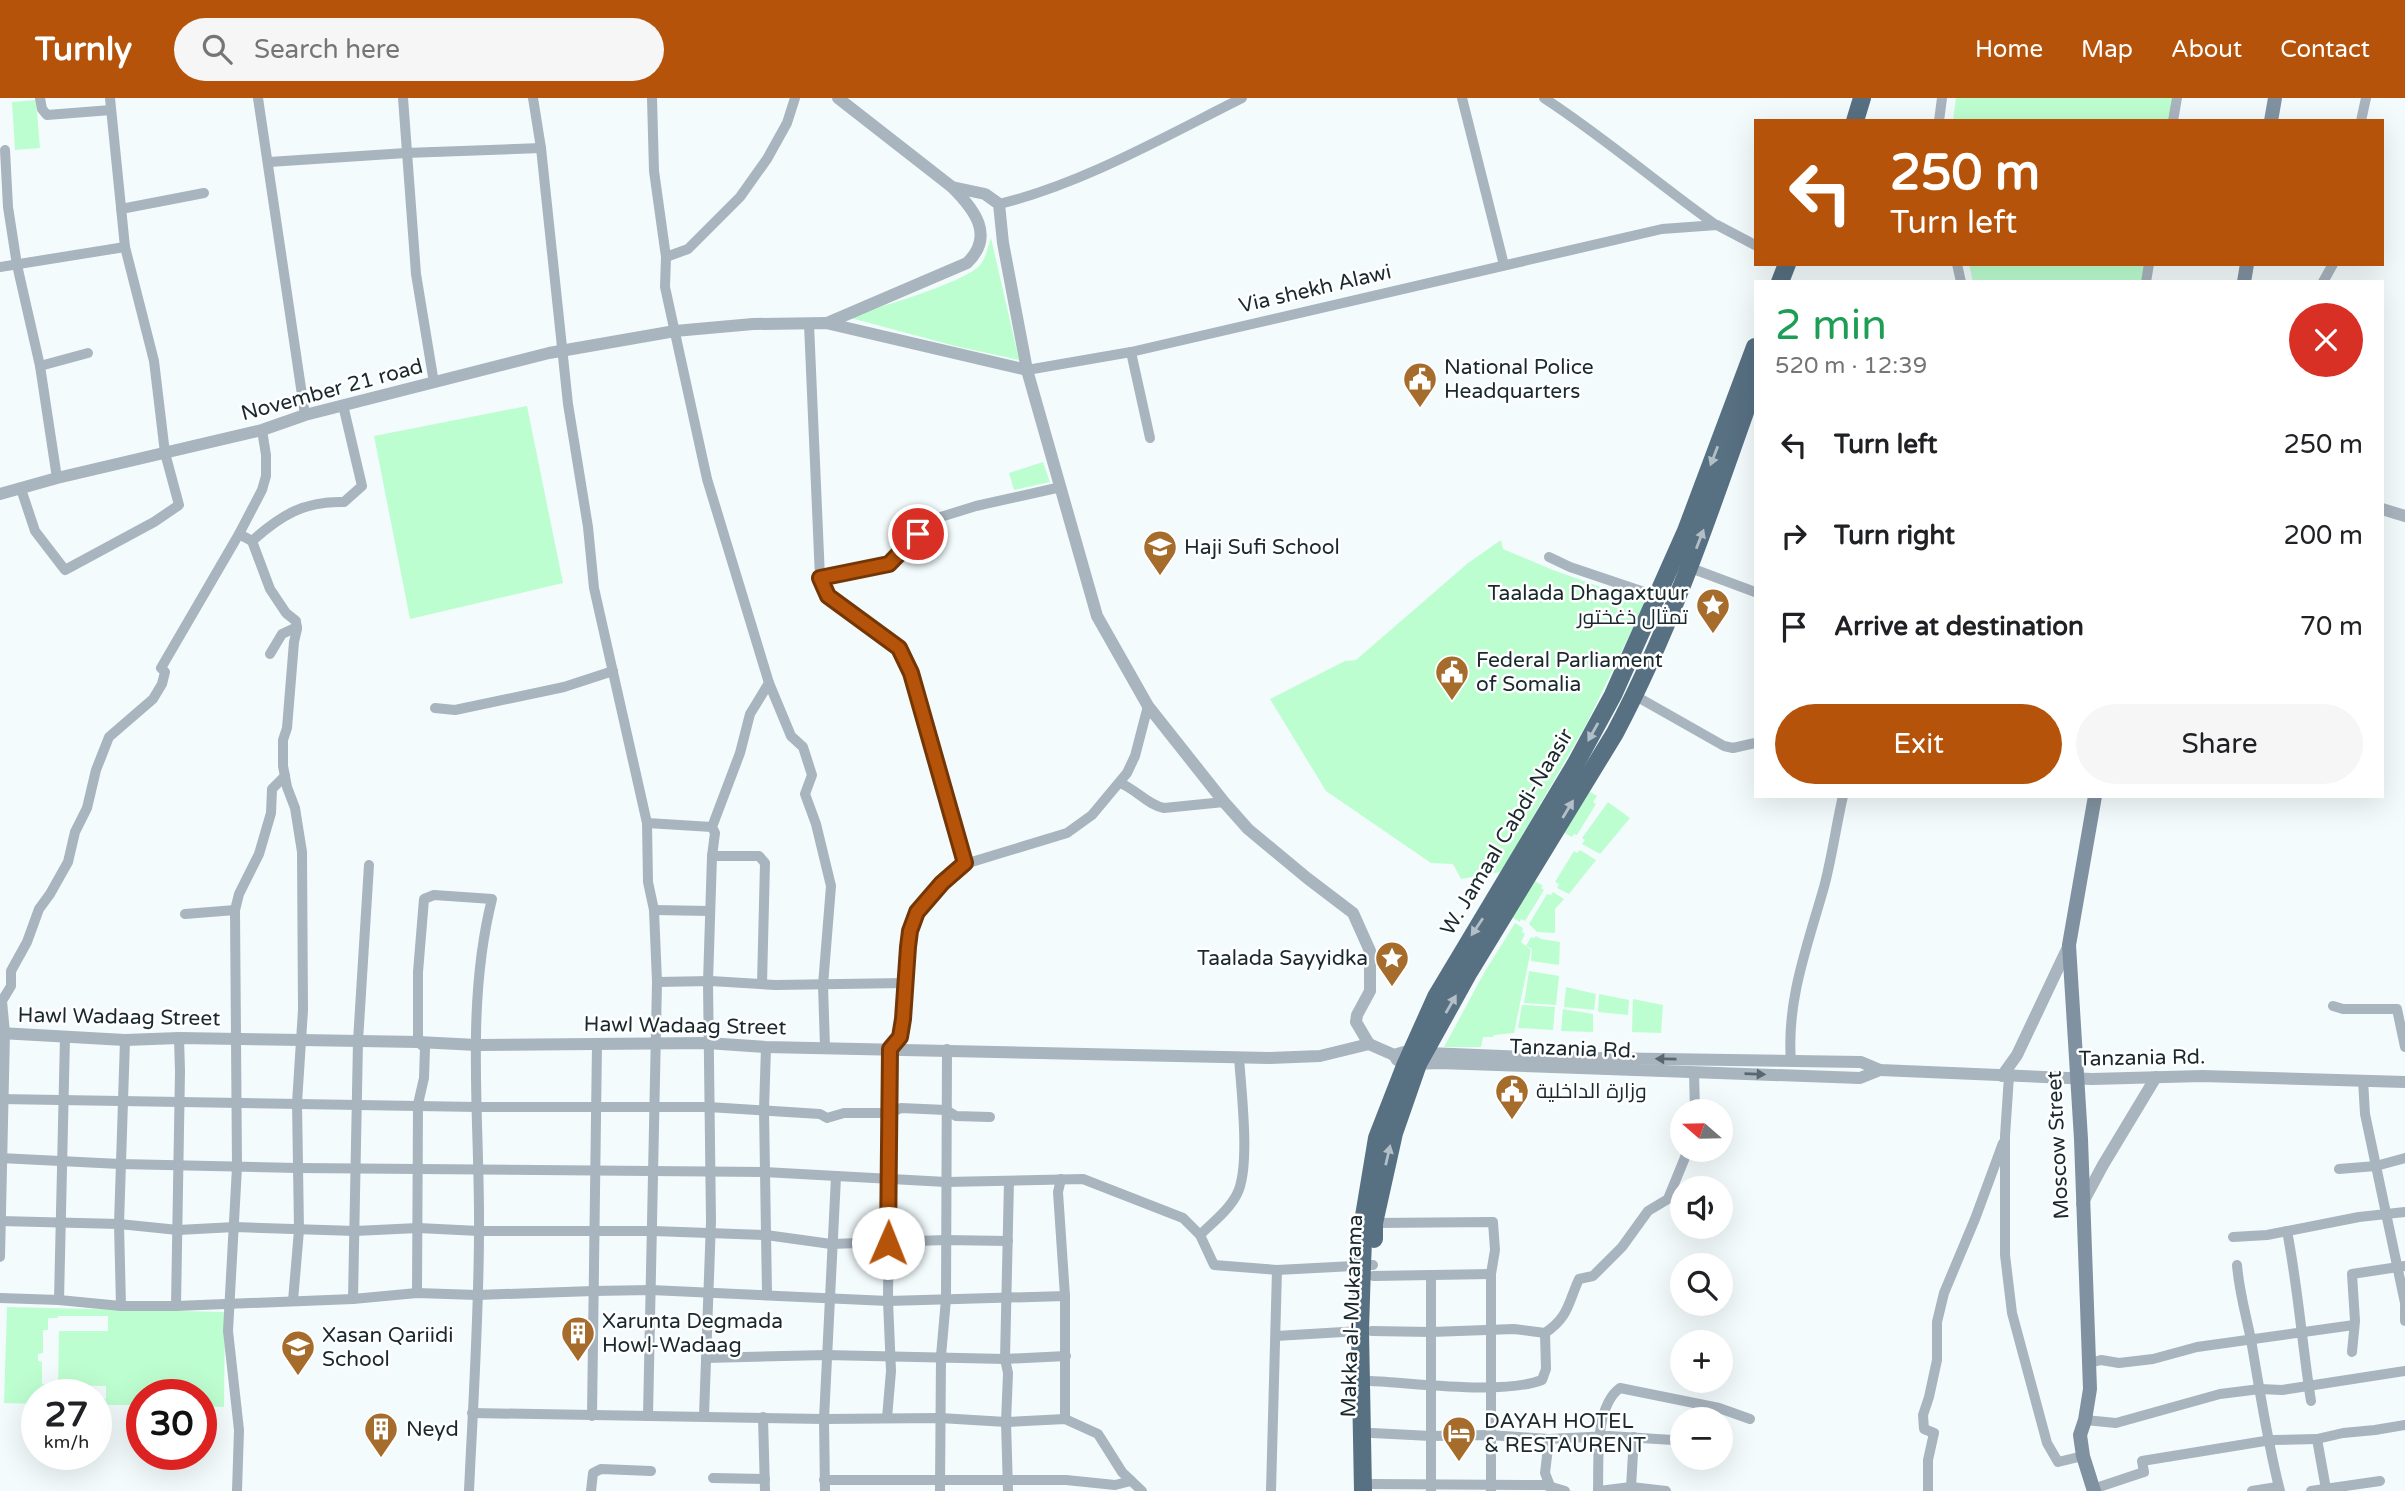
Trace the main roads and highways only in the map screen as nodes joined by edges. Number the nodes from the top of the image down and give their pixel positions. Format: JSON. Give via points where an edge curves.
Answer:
{"nodes":[{"id":1,"x":1850,"y":98,"type":"edge"},
{"id":2,"x":1862,"y":98,"type":"edge"},
{"id":3,"x":2275,"y":98,"type":"edge"},
{"id":4,"x":1844,"y":119,"type":"edge"},
{"id":5,"x":1856,"y":119,"type":"edge"},
{"id":6,"x":2271,"y":119,"type":"edge"},
{"id":7,"x":1754,"y":350,"type":"edge"},
{"id":8,"x":1754,"y":387,"type":"edge"},
{"id":9,"x":1643,"y":631,"type":"junction"},
{"id":10,"x":1662,"y":633,"type":"junction"},
{"id":11,"x":2095,"y":798,"type":"edge"},
{"id":12,"x":1500,"y":906,"type":"junction"},
{"id":13,"x":1410,"y":1058,"type":"junction"},
{"id":14,"x":1369,"y":1269,"type":"junction"},
{"id":15,"x":1366,"y":1331,"type":"junction"},
{"id":16,"x":1370,"y":1489,"type":"edge"},
{"id":17,"x":2093,"y":1490,"type":"edge"}],
"edges":[{"from":1,"to":4,"type":"highway"},
{"from":2,"to":5,"type":"highway"},
{"from":3,"to":6,"type":"main road"},
{"from":7,"to":9,"type":"highway","name":"W. Jamaal Cabdi-Naasir","one_way":true},
{"from":10,"to":8,"type":"highway","name":"W. Jamaal Cabdi-Naasir","one_way":true},
{"from":9,"to":10,"type":"highway"},
{"from":9,"to":12,"type":"highway","name":"W. Jamaal Cabdi-Naasir","one_way":true,"via":[[1614,695]]},
{"from":12,"to":10,"type":"highway","name":"W. Jamaal Cabdi-Naasir","one_way":true,"via":[[1615,733]]},
{"from":11,"to":17,"type":"main road","name":"Moscow Street","via":[[2068,945],[2090,1390],[2080,1435]]},
{"from":12,"to":13,"type":"highway","name":"W. Jamaal Cabdi-Naasir"},
{"from":14,"to":13,"type":"highway","name":"Makka al-Mukarama","one_way":true,"via":[[1374,1223]]},
{"from":13,"to":14,"type":"highway","name":"Makka al-Mukarama","via":[[1377,1138],[1364,1216]]},
{"from":14,"to":15,"type":"highway","name":"Makka al-Mukarama"},
{"from":15,"to":16,"type":"highway","name":"Makka al-Mukarama"},
{"from":15,"to":16,"type":"highway","name":"Makka al-Mukarama","via":[[1371,1381]]}]}
